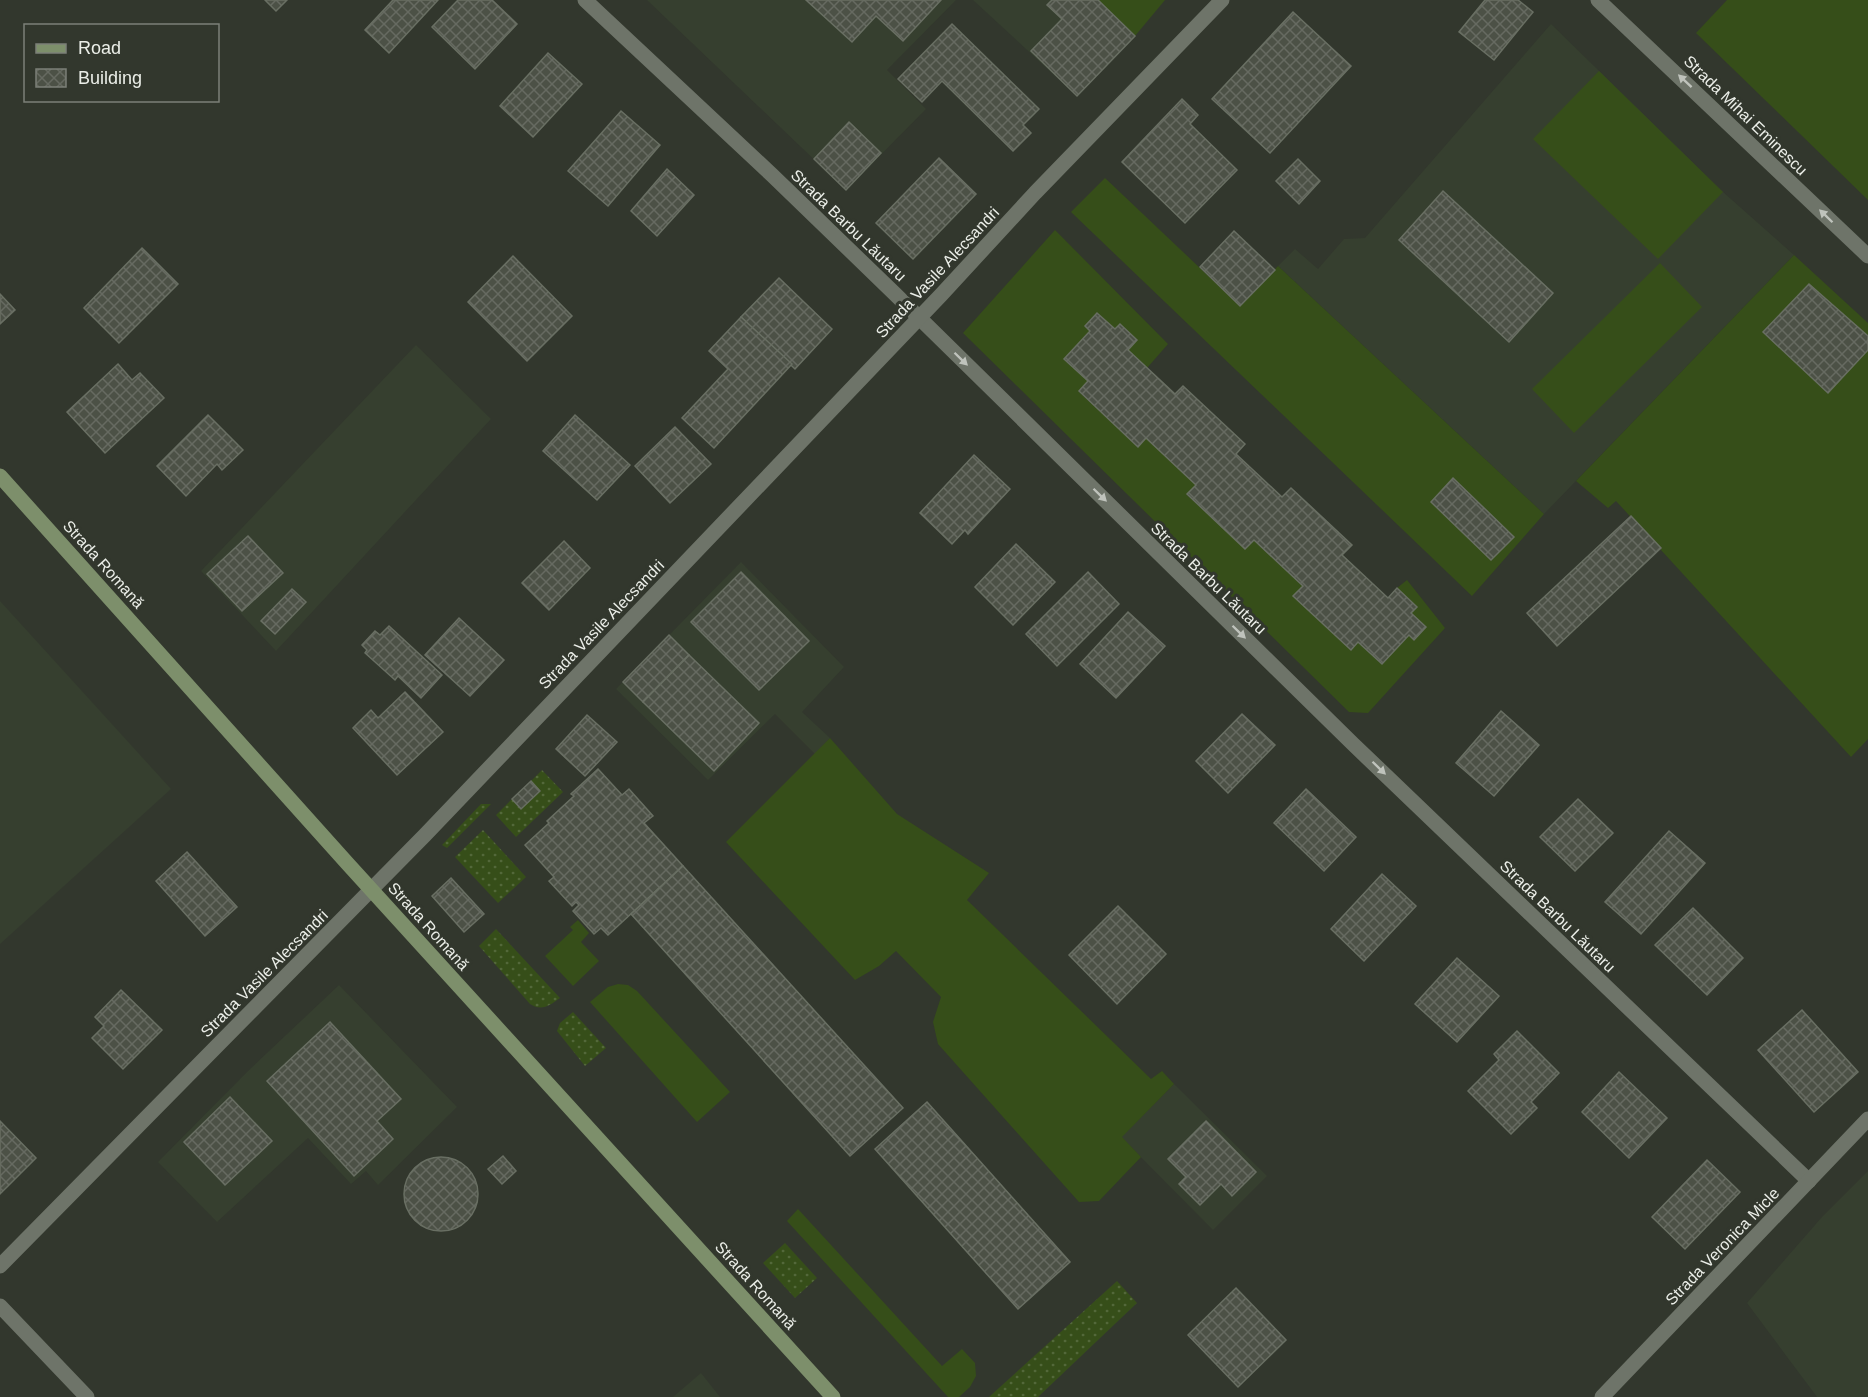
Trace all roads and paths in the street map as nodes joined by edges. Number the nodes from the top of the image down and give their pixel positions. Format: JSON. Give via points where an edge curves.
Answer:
{"nodes":[{"id":1,"x":585,"y":0,"type":"edge"},
{"id":2,"x":1222,"y":0,"type":"edge"},
{"id":3,"x":1598,"y":0,"type":"edge"},
{"id":4,"x":1868,"y":256,"type":"edge"},
{"id":5,"x":919,"y":318,"type":"junction"},
{"id":6,"x":0,"y":476,"type":"edge"},
{"id":7,"x":372,"y":889,"type":"junction"},
{"id":8,"x":1868,"y":1119,"type":"edge"},
{"id":9,"x":1809,"y":1181,"type":"junction"},
{"id":10,"x":0,"y":1266,"type":"edge"},
{"id":11,"x":0,"y":1306,"type":"edge"},
{"id":12,"x":87,"y":1397,"type":"edge"},
{"id":13,"x":833,"y":1397,"type":"edge"},
{"id":14,"x":1602,"y":1397,"type":"edge"}],
"edges":[{"from":1,"to":5,"type":"street","name":"Strada Barbu Lăutaru"},
{"from":2,"to":5,"type":"street","name":"Strada Vasile Alecsandri"},
{"from":4,"to":3,"type":"street","name":"Strada Mihai Eminescu","one_way":true},
{"from":5,"to":7,"type":"street","name":"Strada Vasile Alecsandri"},
{"from":5,"to":9,"type":"street","name":"Strada Barbu Lăutaru","one_way":true,"via":[[1353,744]]},
{"from":6,"to":7,"type":"main road","name":"Strada Romană"},
{"from":7,"to":10,"type":"street","name":"Strada Vasile Alecsandri"},
{"from":7,"to":13,"type":"main road","name":"Strada Romană"},
{"from":8,"to":9,"type":"street","name":"Strada Veronica Micle"},
{"from":9,"to":14,"type":"street","name":"Strada Veronica Micle"},
{"from":11,"to":12,"type":"street"}]}
